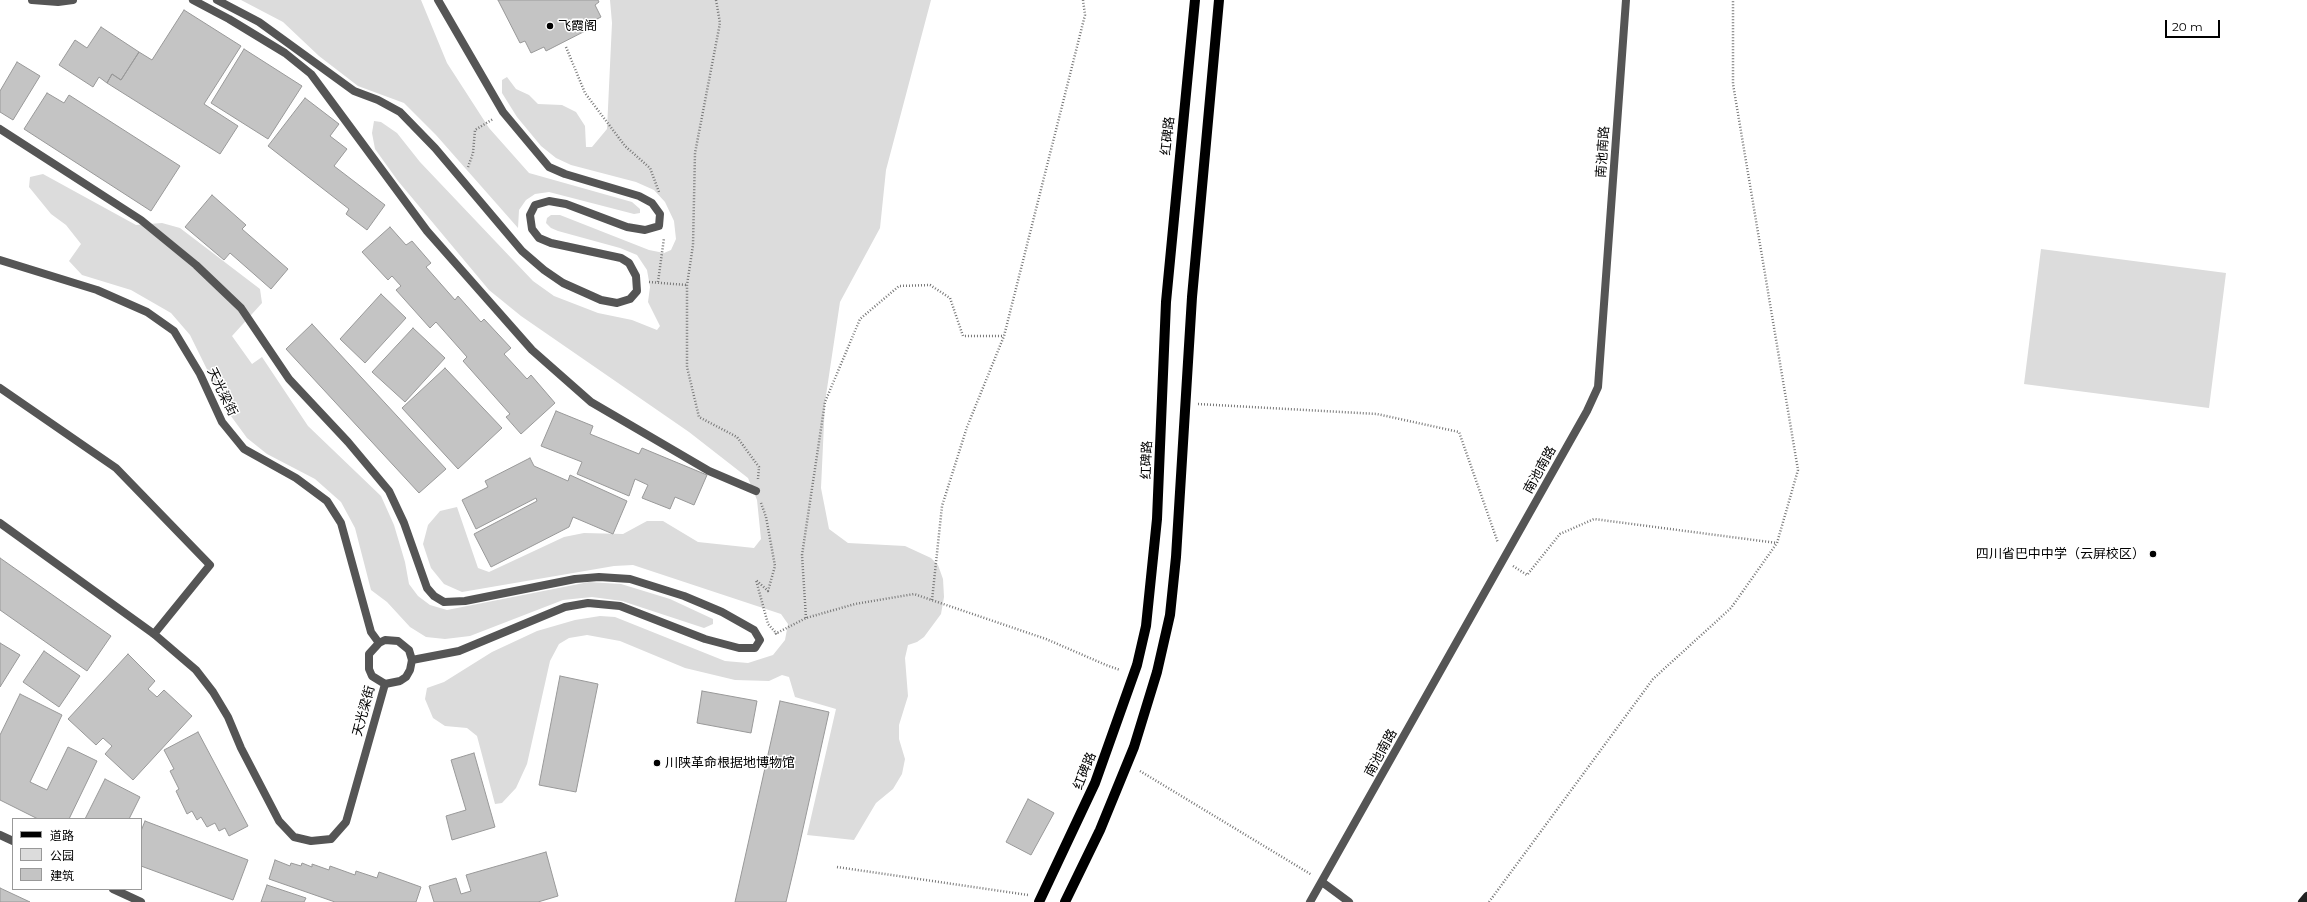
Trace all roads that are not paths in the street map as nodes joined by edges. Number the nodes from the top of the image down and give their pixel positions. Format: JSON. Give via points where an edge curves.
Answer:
{"nodes":[{"id":1,"x":32,"y":0,"type":"edge"},
{"id":2,"x":73,"y":0,"type":"edge"},
{"id":3,"x":193,"y":0,"type":"edge"},
{"id":4,"x":217,"y":0,"type":"edge"},
{"id":5,"x":438,"y":0,"type":"edge"},
{"id":6,"x":1195,"y":0,"type":"edge"},
{"id":7,"x":1219,"y":0,"type":"edge"},
{"id":8,"x":1626,"y":0,"type":"edge"},
{"id":9,"x":0,"y":128,"type":"edge"},
{"id":10,"x":0,"y":260,"type":"edge"},
{"id":11,"x":0,"y":388,"type":"edge"},
{"id":12,"x":756,"y":491,"type":"road end"},
{"id":13,"x":0,"y":523,"type":"edge"},
{"id":14,"x":154,"y":634,"type":"junction"},
{"id":15,"x":378,"y":643,"type":"junction"},
{"id":16,"x":412,"y":660,"type":"junction"},
{"id":17,"x":385,"y":684,"type":"junction"},
{"id":18,"x":0,"y":835,"type":"edge"},
{"id":19,"x":12,"y":841,"type":"edge"},
{"id":20,"x":1322,"y":882,"type":"junction"},
{"id":21,"x":115,"y":890,"type":"edge"},
{"id":22,"x":2307,"y":896,"type":"edge"},
{"id":23,"x":1041,"y":900,"type":"edge"},
{"id":24,"x":141,"y":902,"type":"edge"},
{"id":25,"x":1065,"y":902,"type":"edge"},
{"id":26,"x":1310,"y":902,"type":"edge"},
{"id":27,"x":1349,"y":902,"type":"edge"},
{"id":28,"x":2302,"y":902,"type":"edge"}],
"edges":[{"from":1,"to":2,"type":"street"},
{"from":3,"to":12,"type":"street","via":[[285,53],[311,74],[427,231],[532,350],[585,397],[709,471]]},
{"from":4,"to":5,"type":"street","via":[[259,22],[354,91],[400,112],[463,180],[522,251],[544,270],[563,283],[601,300],[617,303],[630,299],[637,291],[636,276],[629,263],[622,258],[551,243],[540,238],[532,229],[530,215],[535,205],[549,201],[566,204],[627,227],[645,230],[659,226],[660,214],[652,203],[639,196],[549,167],[503,112]]},
{"from":6,"to":23,"type":"main road","name":"红碑路","via":[[1166,302],[1157,519],[1153,578],[1146,626],[1134,674],[1095,783]]},
{"from":7,"to":25,"type":"main road","via":[[1192,297],[1176,557],[1170,614],[1157,672],[1127,764],[1100,830]]},
{"from":8,"to":20,"type":"street","name":"南池南路","via":[[1598,387],[1587,411]]},
{"from":9,"to":16,"type":"street","via":[[141,220],[196,265],[241,308],[289,379],[348,442],[389,491],[404,523],[427,588],[434,596],[444,602],[465,601],[575,579],[630,579],[684,596],[722,612],[754,630],[760,640],[755,648],[739,648],[704,639],[620,606],[588,603],[565,607],[459,651]]},
{"from":10,"to":15,"type":"street","name":"天光梁街","via":[[98,290],[147,312],[174,331],[200,374],[222,422],[244,449],[296,478],[330,507],[341,524],[371,632]]},
{"from":11,"to":14,"type":"street","via":[[116,468],[210,566]]},
{"from":13,"to":14,"type":"street","name":"天光梁街"},
{"from":14,"to":17,"type":"street","name":"天光梁街","via":[[196,670],[213,692],[279,821],[294,837],[311,841],[331,839],[346,822]]},
{"from":15,"to":16,"type":"street","via":[[385,640],[398,641],[409,650]]},
{"from":15,"to":17,"type":"street","name":"天光梁街","via":[[369,654],[369,669],[372,676]]},
{"from":16,"to":17,"type":"street","via":[[406,677],[393,684]]},
{"from":18,"to":19,"type":"street"},
{"from":20,"to":26,"type":"street","name":"南池南路"},
{"from":20,"to":27,"type":"street"},
{"from":21,"to":24,"type":"street"},
{"from":22,"to":28,"type":"main road"}]}
